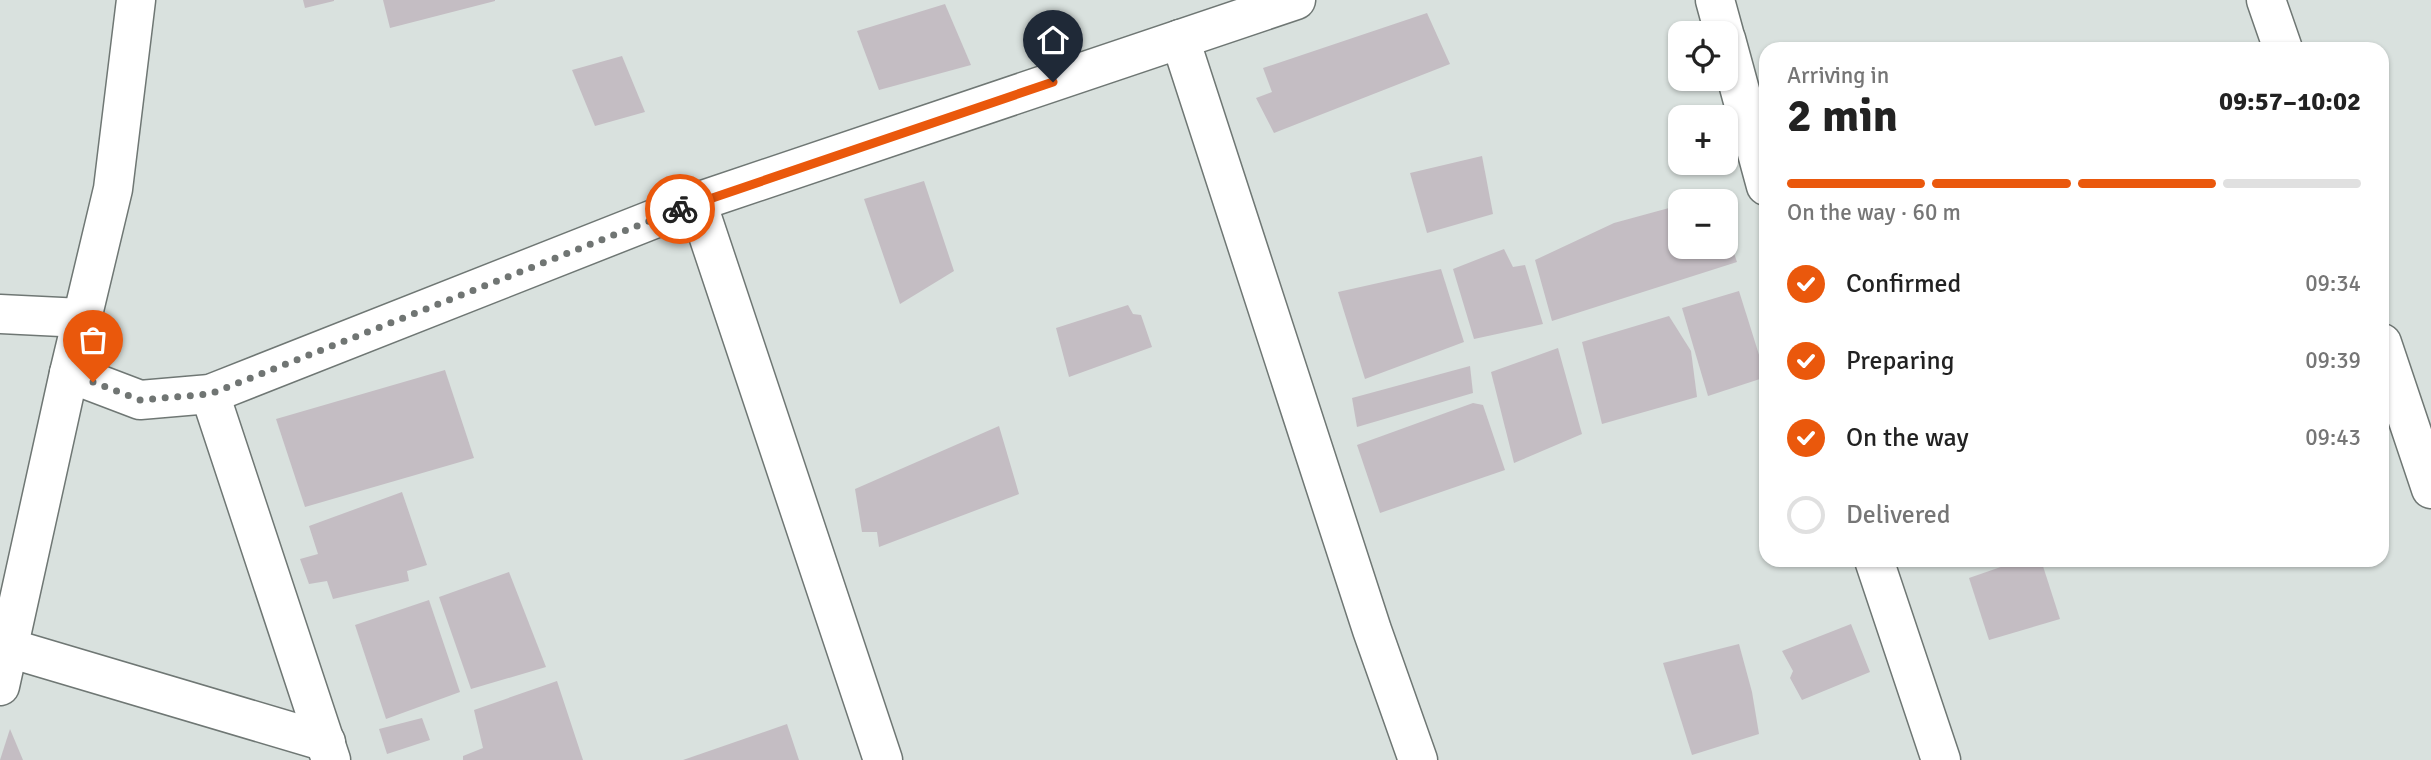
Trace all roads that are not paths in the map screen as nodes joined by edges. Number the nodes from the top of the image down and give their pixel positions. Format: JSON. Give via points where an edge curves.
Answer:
{"nodes":[{"id":1,"x":136,"y":0,"type":"edge"},
{"id":2,"x":1296,"y":0,"type":"edge"},
{"id":3,"x":1715,"y":0,"type":"edge"},
{"id":4,"x":2266,"y":0,"type":"edge"},
{"id":5,"x":1721,"y":21,"type":"edge"},
{"id":6,"x":1180,"y":39,"type":"junction"},
{"id":7,"x":2281,"y":42,"type":"edge"},
{"id":8,"x":1738,"y":82,"type":"edge"},
{"id":9,"x":1759,"y":160,"type":"edge"},
{"id":10,"x":697,"y":202,"type":"junction"},
{"id":11,"x":0,"y":314,"type":"edge"},
{"id":12,"x":82,"y":318,"type":"junction"},
{"id":13,"x":2389,"y":364,"type":"edge"},
{"id":14,"x":69,"y":373,"type":"junction"},
{"id":15,"x":210,"y":394,"type":"junction"},
{"id":16,"x":2431,"y":489,"type":"edge"},
{"id":17,"x":1876,"y":567,"type":"edge"},
{"id":18,"x":9,"y":648,"type":"junction"},
{"id":19,"x":0,"y":686,"type":"edge"},
{"id":20,"x":329,"y":751,"type":"edge"},
{"id":21,"x":883,"y":760,"type":"edge"},
{"id":22,"x":1418,"y":760,"type":"edge"},
{"id":23,"x":1941,"y":760,"type":"edge"}],
"edges":[{"from":1,"to":12,"type":"street","via":[[113,189]]},
{"from":2,"to":6,"type":"street"},
{"from":3,"to":5,"type":"street"},
{"from":4,"to":7,"type":"street"},
{"from":6,"to":10,"type":"street"},
{"from":6,"to":22,"type":"street"},
{"from":8,"to":9,"type":"street"},
{"from":10,"to":15,"type":"street"},
{"from":10,"to":21,"type":"street"},
{"from":11,"to":12,"type":"street"},
{"from":12,"to":14,"type":"street"},
{"from":13,"to":16,"type":"street"},
{"from":14,"to":15,"type":"street","via":[[140,400]]},
{"from":14,"to":18,"type":"street"},
{"from":15,"to":20,"type":"street"},
{"from":17,"to":23,"type":"street"},
{"from":18,"to":19,"type":"street"},
{"from":18,"to":20,"type":"street"}]}
